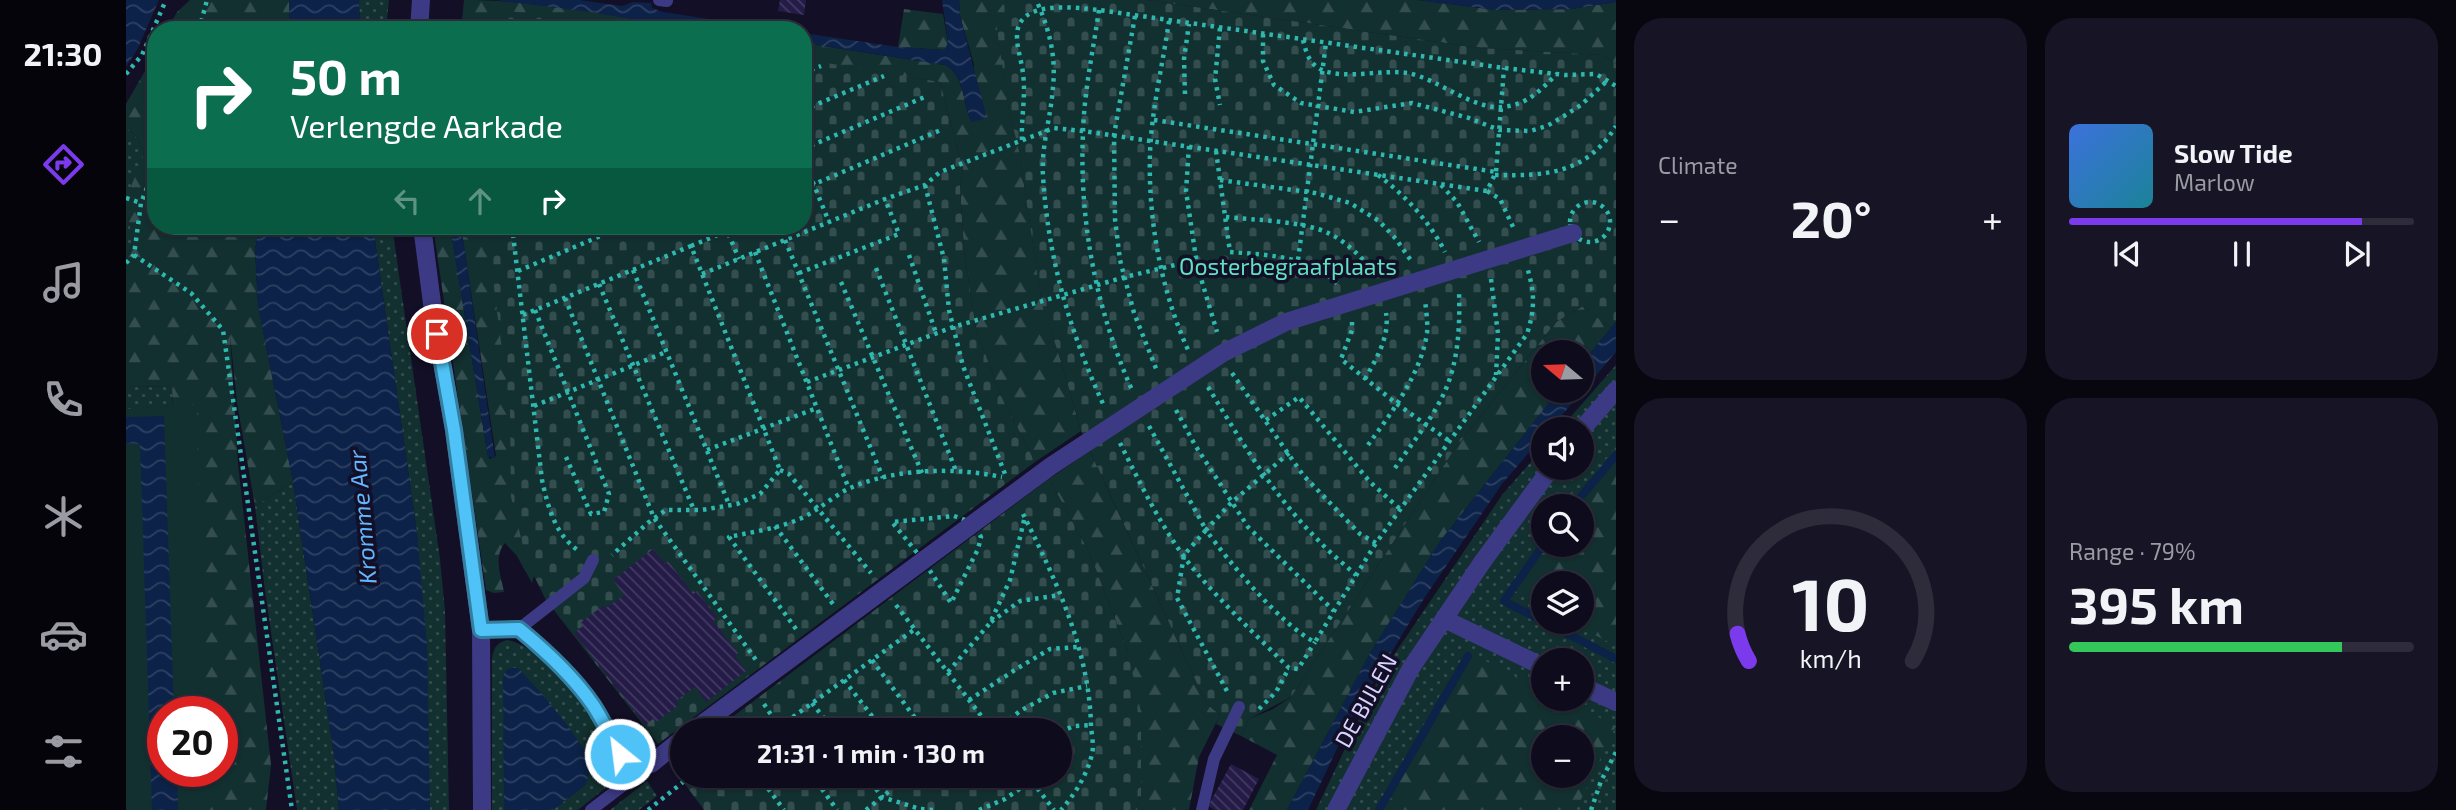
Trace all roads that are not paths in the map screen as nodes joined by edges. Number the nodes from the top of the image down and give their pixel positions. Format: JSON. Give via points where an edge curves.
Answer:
{"nodes":[{"id":1,"x":422,"y":0,"type":"edge"},
{"id":2,"x":420,"y":21,"type":"edge"},
{"id":3,"x":1573,"y":233,"type":"dead end"},
{"id":4,"x":423,"y":235,"type":"edge"},
{"id":5,"x":1616,"y":390,"type":"edge"},
{"id":6,"x":1592,"y":417,"type":"edge"},
{"id":7,"x":1542,"y":480,"type":"edge"},
{"id":8,"x":593,"y":560,"type":"road end"},
{"id":9,"x":1444,"y":619,"type":"junction"},
{"id":10,"x":519,"y":629,"type":"junction"},
{"id":11,"x":481,"y":630,"type":"junction"},
{"id":12,"x":1531,"y":661,"type":"edge"},
{"id":13,"x":1594,"y":692,"type":"edge"},
{"id":14,"x":1616,"y":702,"type":"edge"},
{"id":15,"x":1240,"y":707,"type":"dead end"},
{"id":16,"x":710,"y":718,"type":"edge"},
{"id":17,"x":670,"y":749,"type":"edge"},
{"id":18,"x":651,"y":764,"type":"joint"},
{"id":19,"x":623,"y":785,"type":"junction"},
{"id":20,"x":482,"y":810,"type":"edge"},
{"id":21,"x":591,"y":810,"type":"edge"},
{"id":22,"x":1202,"y":810,"type":"edge"},
{"id":23,"x":1336,"y":810,"type":"edge"}],
"edges":[{"from":1,"to":2,"type":"street"},
{"from":3,"to":16,"type":"street","via":[[1286,323],[1223,353],[1051,466]]},
{"from":4,"to":11,"type":"street"},
{"from":5,"to":6,"type":"street"},
{"from":7,"to":9,"type":"street","name":"DE BIJLEN"},
{"from":8,"to":10,"type":"lane","via":[[584,578]]},
{"from":9,"to":12,"type":"street"},
{"from":9,"to":23,"type":"street","name":"DE BIJLEN","via":[[1411,668]]},
{"from":10,"to":11,"type":"lane"},
{"from":10,"to":19,"type":"lane","via":[[593,705],[620,754]]},
{"from":11,"to":20,"type":"street"},
{"from":13,"to":14,"type":"street"},
{"from":15,"to":22,"type":"lane","via":[[1214,758]]},
{"from":17,"to":18,"type":"street"},
{"from":18,"to":19,"type":"lane"},
{"from":19,"to":21,"type":"lane"}]}
